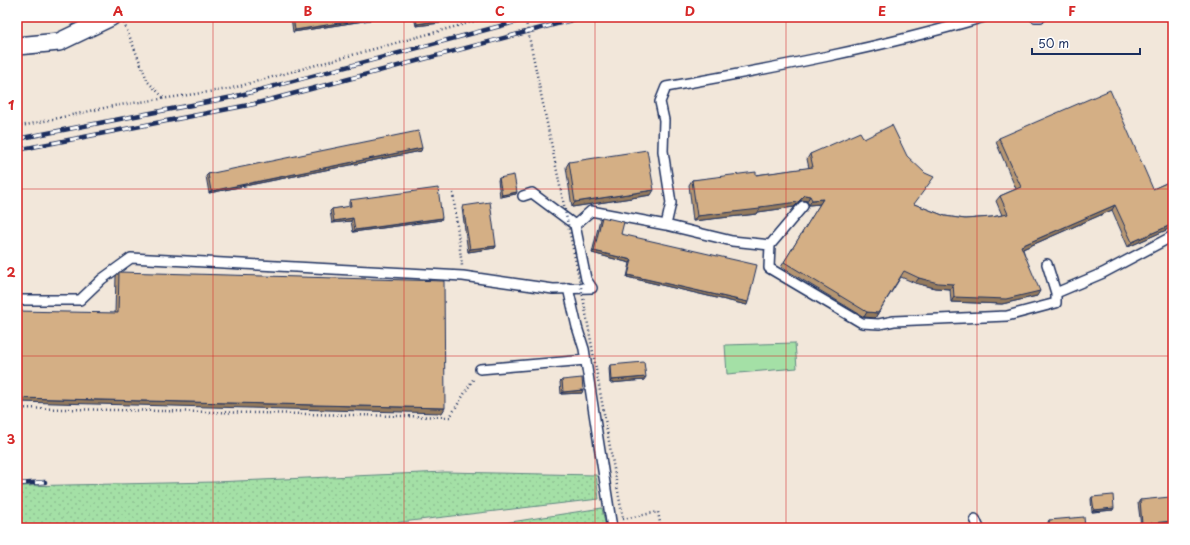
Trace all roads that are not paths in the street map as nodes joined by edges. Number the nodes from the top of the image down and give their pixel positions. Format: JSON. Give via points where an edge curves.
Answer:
{"nodes":[{"id":1,"x":111,"y":17,"type":"edge"},
{"id":2,"x":984,"y":17,"type":"edge"},
{"id":3,"x":1035,"y":17,"type":"edge"},
{"id":4,"x":1041,"y":17,"type":"edge"},
{"id":5,"x":17,"y":46,"type":"edge"},
{"id":6,"x":523,"y":196,"type":"dead end"},
{"id":7,"x":803,"y":206,"type":"edge"},
{"id":8,"x":575,"y":225,"type":"junction"},
{"id":9,"x":666,"y":225,"type":"junction"},
{"id":10,"x":1173,"y":236,"type":"edge"},
{"id":11,"x":770,"y":245,"type":"junction"},
{"id":12,"x":1047,"y":264,"type":"dead end"},
{"id":13,"x":568,"y":288,"type":"junction"},
{"id":14,"x":1056,"y":293,"type":"junction"},
{"id":15,"x":17,"y":300,"type":"edge"},
{"id":16,"x":586,"y":360,"type":"junction"},
{"id":17,"x":480,"y":369,"type":"road end"},
{"id":18,"x":612,"y":528,"type":"edge"}],
"edges":[{"from":1,"to":5,"type":"street","via":[[59,42]]},
{"from":2,"to":9,"type":"lane","via":[[887,43],[666,87],[660,102],[664,120],[663,151],[671,203]]},
{"from":3,"to":4,"type":"lane"},
{"from":6,"to":8,"type":"lane","via":[[532,193]]},
{"from":7,"to":11,"type":"lane"},
{"from":8,"to":9,"type":"lane","via":[[591,212]]},
{"from":8,"to":13,"type":"lane","via":[[586,279],[592,288]]},
{"from":9,"to":11,"type":"lane","via":[[732,241]]},
{"from":10,"to":14,"type":"lane","via":[[1103,273]]},
{"from":11,"to":14,"type":"lane","via":[[769,268],[862,323],[1007,316],[1056,303]]},
{"from":12,"to":14,"type":"lane"},
{"from":13,"to":15,"type":"lane","via":[[553,289],[463,276],[132,258],[102,279],[80,300]]},
{"from":13,"to":16,"type":"lane"},
{"from":16,"to":17,"type":"lane"},
{"from":16,"to":18,"type":"lane"}]}
